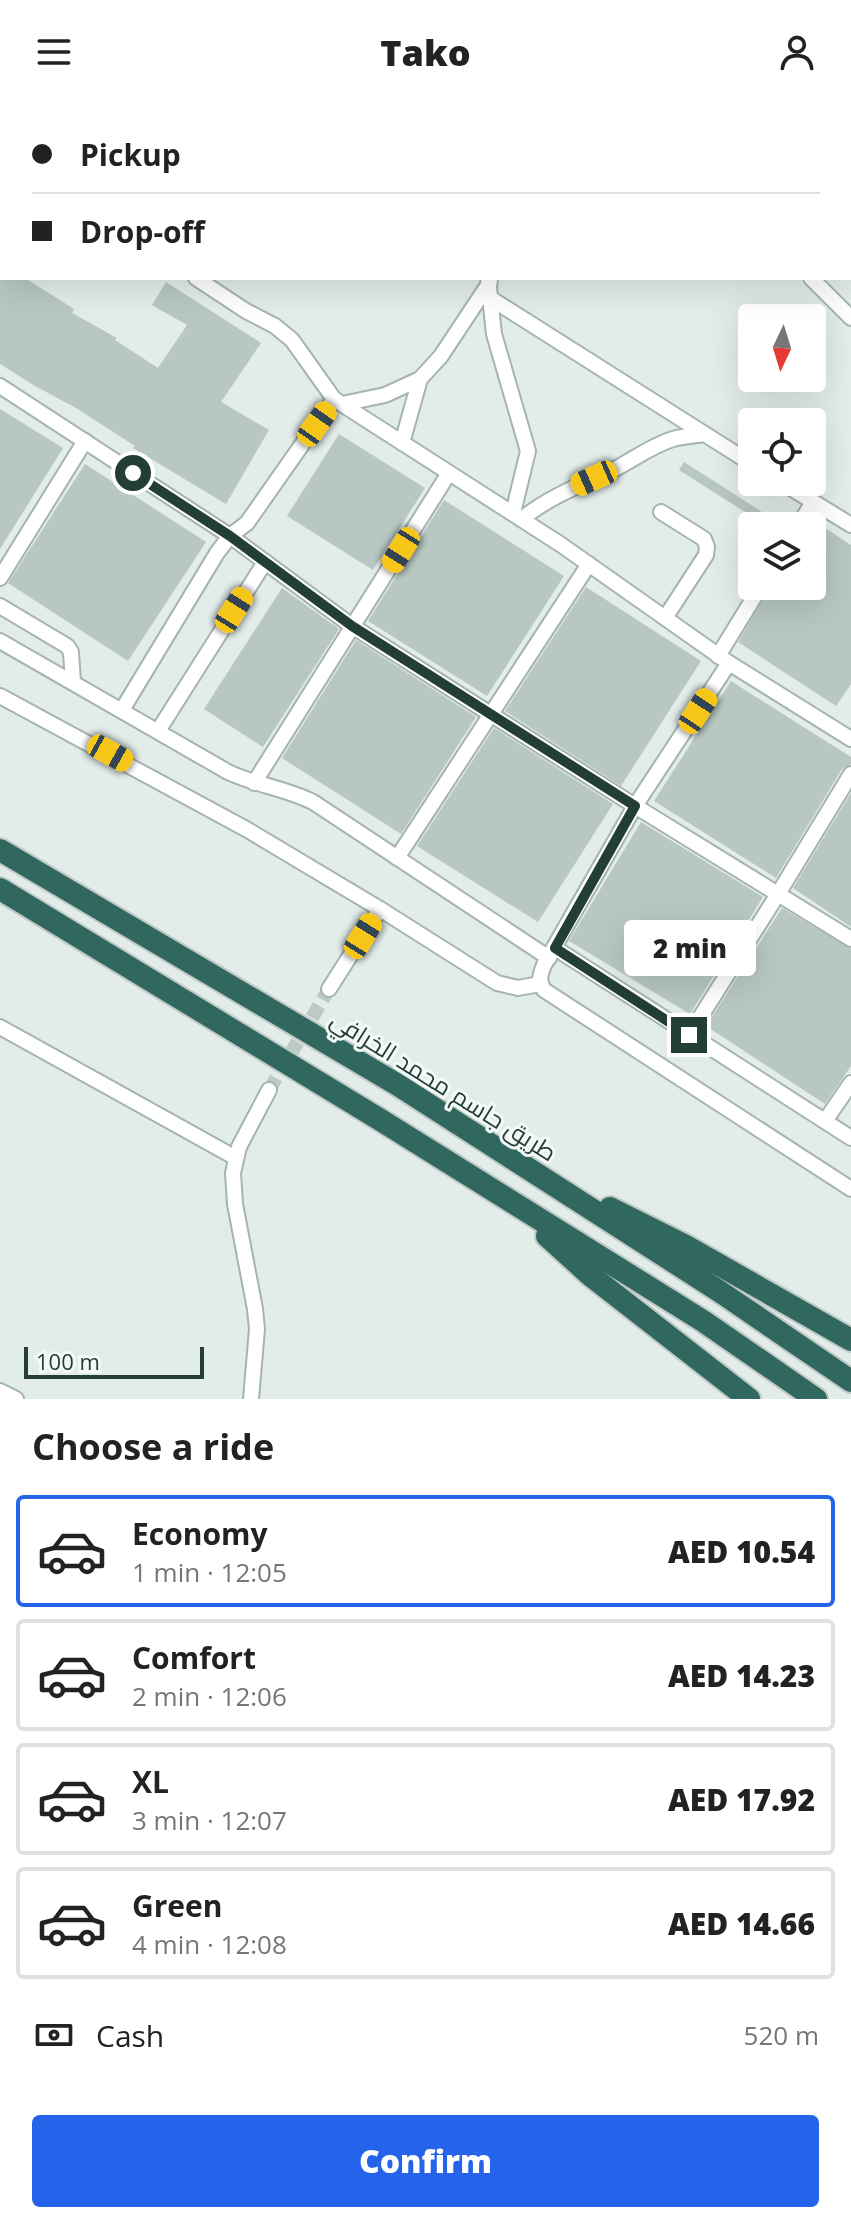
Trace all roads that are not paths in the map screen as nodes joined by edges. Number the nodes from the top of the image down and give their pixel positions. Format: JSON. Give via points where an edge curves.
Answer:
{"nodes":[{"id":1,"x":199,"y":280,"type":"edge"},
{"id":2,"x":813,"y":280,"type":"edge"},
{"id":3,"x":490,"y":284,"type":"edge"},
{"id":4,"x":851,"y":318,"type":"edge"},
{"id":5,"x":420,"y":379,"type":"junction"},
{"id":6,"x":0,"y":386,"type":"edge"},
{"id":7,"x":338,"y":401,"type":"junction"},
{"id":8,"x":704,"y":434,"type":"junction"},
{"id":9,"x":85,"y":441,"type":"junction"},
{"id":10,"x":402,"y":443,"type":"junction"},
{"id":11,"x":738,"y":455,"type":"edge"},
{"id":12,"x":449,"y":473,"type":"junction"},
{"id":13,"x":803,"y":496,"type":"edge"},
{"id":14,"x":813,"y":502,"type":"junction"},
{"id":15,"x":661,"y":512,"type":"dead end"},
{"id":16,"x":807,"y":512,"type":"edge"},
{"id":17,"x":517,"y":516,"type":"junction"},
{"id":18,"x":851,"y":525,"type":"edge"},
{"id":19,"x":230,"y":536,"type":"junction"},
{"id":20,"x":265,"y":562,"type":"junction"},
{"id":21,"x":589,"y":564,"type":"junction"},
{"id":22,"x":0,"y":578,"type":"edge"},
{"id":23,"x":754,"y":600,"type":"edge"},
{"id":24,"x":0,"y":606,"type":"edge"},
{"id":25,"x":665,"y":618,"type":"junction"},
{"id":26,"x":352,"y":626,"type":"junction"},
{"id":27,"x":0,"y":641,"type":"edge"},
{"id":28,"x":724,"y":659,"type":"junction"},
{"id":29,"x":73,"y":682,"type":"junction"},
{"id":30,"x":0,"y":696,"type":"edge"},
{"id":31,"x":122,"y":710,"type":"junction"},
{"id":32,"x":491,"y":715,"type":"junction"},
{"id":33,"x":158,"y":731,"type":"junction"},
{"id":34,"x":851,"y":739,"type":"edge"},
{"id":35,"x":851,"y":774,"type":"edge"},
{"id":36,"x":254,"y":783,"type":"junction"},
{"id":37,"x":635,"y":806,"type":"junction"},
{"id":38,"x":0,"y":850,"type":"edge"},
{"id":39,"x":397,"y":858,"type":"junction"},
{"id":40,"x":0,"y":889,"type":"edge"},
{"id":41,"x":778,"y":894,"type":"junction"},
{"id":42,"x":380,"y":909,"type":"junction"},
{"id":43,"x":851,"y":939,"type":"edge"},
{"id":44,"x":552,"y":953,"type":"junction"},
{"id":45,"x":540,"y":984,"type":"junction"},
{"id":46,"x":329,"y":989,"type":"tunnel mouth"},
{"id":47,"x":0,"y":1027,"type":"edge"},
{"id":48,"x":689,"y":1035,"type":"junction"},
{"id":49,"x":851,"y":1083,"type":"edge"},
{"id":50,"x":269,"y":1090,"type":"tunnel mouth"},
{"id":51,"x":825,"y":1121,"type":"junction"},
{"id":52,"x":851,"y":1138,"type":"edge"},
{"id":53,"x":236,"y":1158,"type":"junction"},
{"id":54,"x":551,"y":1183,"type":"junction"},
{"id":55,"x":851,"y":1189,"type":"edge"},
{"id":56,"x":501,"y":1196,"type":"junction"},
{"id":57,"x":851,"y":1340,"type":"edge"},
{"id":58,"x":851,"y":1381,"type":"edge"},
{"id":59,"x":0,"y":1391,"type":"edge"},
{"id":60,"x":16,"y":1399,"type":"edge"},
{"id":61,"x":251,"y":1399,"type":"edge"},
{"id":62,"x":749,"y":1399,"type":"edge"},
{"id":63,"x":816,"y":1399,"type":"edge"}],
"edges":[{"from":1,"to":7,"type":"street","via":[[292,340]]},
{"from":2,"to":4,"type":"street"},
{"from":3,"to":5,"type":"street"},
{"from":3,"to":8,"type":"street"},
{"from":3,"to":17,"type":"street","via":[[494,334],[528,451]]},
{"from":5,"to":7,"type":"street","via":[[385,395]]},
{"from":5,"to":10,"type":"street"},
{"from":6,"to":9,"type":"street"},
{"from":7,"to":10,"type":"street"},
{"from":7,"to":19,"type":"street","via":[[247,523]]},
{"from":8,"to":11,"type":"street"},
{"from":8,"to":17,"type":"street","via":[[656,445]]},
{"from":9,"to":19,"type":"street"},
{"from":9,"to":22,"type":"street"},
{"from":10,"to":12,"type":"street"},
{"from":12,"to":17,"type":"street"},
{"from":12,"to":26,"type":"street"},
{"from":13,"to":14,"type":"street"},
{"from":14,"to":16,"type":"street"},
{"from":14,"to":18,"type":"street"},
{"from":15,"to":25,"type":"street","via":[[701,537],[707,547]]},
{"from":17,"to":21,"type":"street"},
{"from":19,"to":20,"type":"street"},
{"from":19,"to":31,"type":"street"},
{"from":20,"to":26,"type":"street"},
{"from":20,"to":33,"type":"street"},
{"from":21,"to":25,"type":"street"},
{"from":21,"to":32,"type":"street"},
{"from":23,"to":28,"type":"street"},
{"from":24,"to":29,"type":"street","via":[[67,646]]},
{"from":25,"to":28,"type":"street"},
{"from":26,"to":32,"type":"street"},
{"from":26,"to":36,"type":"street"},
{"from":27,"to":29,"type":"street"},
{"from":28,"to":34,"type":"street"},
{"from":28,"to":37,"type":"street"},
{"from":29,"to":31,"type":"street"},
{"from":30,"to":42,"type":"street","via":[[192,798]]},
{"from":31,"to":33,"type":"street"},
{"from":32,"to":37,"type":"street"},
{"from":32,"to":39,"type":"street"},
{"from":33,"to":36,"type":"street"},
{"from":35,"to":41,"type":"street"},
{"from":36,"to":39,"type":"street","via":[[313,802]]},
{"from":37,"to":41,"type":"street"},
{"from":37,"to":44,"type":"street"},
{"from":38,"to":54,"type":"highway","name":"طريق جاسم محمد الخرافي","via":[[338,1048]]},
{"from":39,"to":44,"type":"street"},
{"from":40,"to":56,"type":"highway"},
{"from":41,"to":43,"type":"street"},
{"from":41,"to":48,"type":"street"},
{"from":42,"to":45,"type":"street","via":[[497,983],[518,988]]},
{"from":42,"to":46,"type":"street"},
{"from":44,"to":45,"type":"street"},
{"from":44,"to":48,"type":"street"},
{"from":45,"to":55,"type":"street"},
{"from":47,"to":53,"type":"street"},
{"from":48,"to":51,"type":"street"},
{"from":49,"to":51,"type":"street"},
{"from":50,"to":53,"type":"street"},
{"from":51,"to":52,"type":"street"},
{"from":53,"to":61,"type":"street","via":[[233,1189],[257,1329]]},
{"from":54,"to":57,"type":"highway","via":[[659,1231]]},
{"from":54,"to":58,"type":"highway","name":"طريق جاسم محمد الخرافي"},
{"from":56,"to":62,"type":"highway","via":[[590,1275]]},
{"from":56,"to":63,"type":"highway","via":[[703,1321]]},
{"from":59,"to":60,"type":"street"}]}
